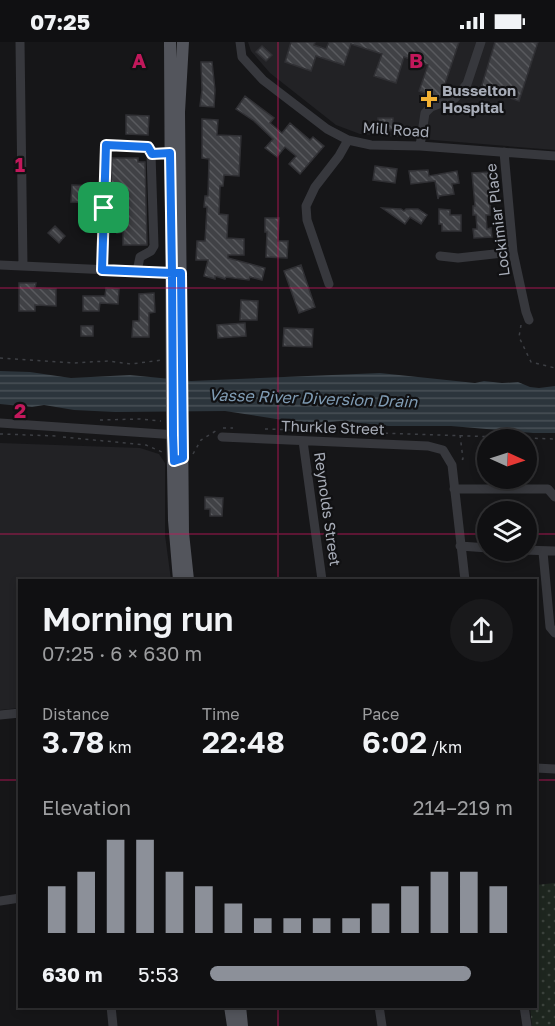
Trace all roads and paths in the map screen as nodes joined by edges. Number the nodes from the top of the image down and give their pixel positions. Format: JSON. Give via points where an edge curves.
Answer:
{"nodes":[{"id":1,"x":20,"y":42,"type":"edge"},
{"id":2,"x":170,"y":42,"type":"edge"},
{"id":3,"x":183,"y":42,"type":"edge"},
{"id":4,"x":240,"y":42,"type":"edge"},
{"id":5,"x":481,"y":42,"type":"edge"},
{"id":6,"x":348,"y":140,"type":"junction"},
{"id":7,"x":420,"y":146,"type":"junction"},
{"id":8,"x":504,"y":152,"type":"junction"},
{"id":9,"x":170,"y":153,"type":"junction"},
{"id":10,"x":152,"y":154,"type":"junction"},
{"id":11,"x":555,"y":156,"type":"edge"},
{"id":12,"x":513,"y":252,"type":"junction"},
{"id":13,"x":440,"y":256,"type":"dead end"},
{"id":14,"x":0,"y":265,"type":"edge"},
{"id":15,"x":23,"y":266,"type":"junction"},
{"id":16,"x":102,"y":270,"type":"junction"},
{"id":17,"x":138,"y":271,"type":"junction"},
{"id":18,"x":176,"y":273,"type":"junction"},
{"id":19,"x":329,"y":284,"type":"dead end"},
{"id":20,"x":530,"y":320,"type":"joint"},
{"id":21,"x":0,"y":358,"type":"edge"},
{"id":22,"x":173,"y":366,"type":"junction"},
{"id":23,"x":555,"y":368,"type":"edge"},
{"id":24,"x":0,"y":423,"type":"edge"},
{"id":25,"x":0,"y":434,"type":"edge"},
{"id":26,"x":178,"y":435,"type":"junction"},
{"id":27,"x":460,"y":435,"type":"dead end"},
{"id":28,"x":222,"y":437,"type":"dead end"},
{"id":29,"x":303,"y":441,"type":"junction"},
{"id":30,"x":174,"y":461,"type":"junction"},
{"id":31,"x":452,"y":465,"type":"junction"},
{"id":32,"x":454,"y":489,"type":"junction"},
{"id":33,"x":555,"y":497,"type":"edge"},
{"id":34,"x":460,"y":546,"type":"junction"},
{"id":35,"x":477,"y":547,"type":"edge"},
{"id":36,"x":537,"y":551,"type":"edge"},
{"id":37,"x":555,"y":551,"type":"edge"},
{"id":38,"x":543,"y":552,"type":"junction"},
{"id":39,"x":179,"y":579,"type":"edge"},
{"id":40,"x":188,"y":579,"type":"edge"},
{"id":41,"x":322,"y":579,"type":"edge"},
{"id":42,"x":465,"y":579,"type":"edge"},
{"id":43,"x":555,"y":633,"type":"edge"},
{"id":44,"x":18,"y":713,"type":"edge"},
{"id":45,"x":0,"y":715,"type":"edge"},
{"id":46,"x":537,"y":768,"type":"edge"},
{"id":47,"x":555,"y":769,"type":"edge"},
{"id":48,"x":18,"y":898,"type":"edge"},
{"id":49,"x":0,"y":901,"type":"edge"},
{"id":50,"x":111,"y":1008,"type":"edge"},
{"id":51,"x":230,"y":1008,"type":"edge"},
{"id":52,"x":240,"y":1008,"type":"edge"},
{"id":53,"x":379,"y":1008,"type":"edge"},
{"id":54,"x":524,"y":1008,"type":"edge"},
{"id":55,"x":113,"y":1026,"type":"edge"},
{"id":56,"x":233,"y":1026,"type":"edge"},
{"id":57,"x":242,"y":1026,"type":"edge"},
{"id":58,"x":382,"y":1026,"type":"edge"},
{"id":59,"x":527,"y":1026,"type":"edge"}],
"edges":[{"from":1,"to":15,"type":"street"},
{"from":2,"to":9,"type":"main road"},
{"from":3,"to":18,"type":"main road"},
{"from":4,"to":6,"type":"street","name":"Mill Road","via":[[242,57],[263,80],[327,129]]},
{"from":5,"to":7,"type":"street","via":[[467,84],[455,98],[431,107],[426,113]]},
{"from":6,"to":7,"type":"street","name":"Mill Road","via":[[371,145]]},
{"from":6,"to":19,"type":"street","via":[[306,206],[307,220]]},
{"from":7,"to":8,"type":"street","name":"Mill Road"},
{"from":8,"to":11,"type":"street","name":"Mill Road"},
{"from":8,"to":12,"type":"street","name":"Lockimiar Place"},
{"from":9,"to":10,"type":"street"},
{"from":9,"to":18,"type":"main road"},
{"from":10,"to":16,"type":"street","via":[[148,147],[106,145]]},
{"from":10,"to":17,"type":"street","via":[[154,246],[140,257]]},
{"from":12,"to":13,"type":"street"},
{"from":12,"to":20,"type":"street","name":"Lockimiar Place"},
{"from":14,"to":15,"type":"street"},
{"from":15,"to":16,"type":"street"},
{"from":16,"to":17,"type":"street"},
{"from":17,"to":18,"type":"street"},
{"from":18,"to":22,"type":"main road"},
{"from":20,"to":23,"type":"path","via":[[520,326],[519,337],[531,362]]},
{"from":21,"to":22,"type":"path"},
{"from":22,"to":26,"type":"main road"},
{"from":24,"to":26,"type":"street"},
{"from":25,"to":30,"type":"path","via":[[146,445]]},
{"from":26,"to":30,"type":"main road"},
{"from":26,"to":40,"type":"main road"},
{"from":27,"to":31,"type":"path","via":[[464,459]]},
{"from":28,"to":29,"type":"street","name":"Thurkle Street"},
{"from":29,"to":31,"type":"street","name":"Thurkle Street","via":[[428,446],[443,450]]},
{"from":29,"to":41,"type":"street","name":"Reynolds Street"},
{"from":30,"to":39,"type":"main road"},
{"from":31,"to":32,"type":"street"},
{"from":32,"to":33,"type":"street","via":[[548,489]]},
{"from":32,"to":34,"type":"street"},
{"from":34,"to":35,"type":"street"},
{"from":34,"to":42,"type":"street"},
{"from":36,"to":38,"type":"street"},
{"from":37,"to":38,"type":"street"},
{"from":38,"to":43,"type":"street","via":[[550,627]]},
{"from":44,"to":45,"type":"street"},
{"from":46,"to":47,"type":"street"},
{"from":48,"to":49,"type":"street"},
{"from":50,"to":55,"type":"street"},
{"from":51,"to":56,"type":"main road"},
{"from":52,"to":57,"type":"main road"},
{"from":53,"to":58,"type":"street"},
{"from":54,"to":59,"type":"street"}]}
